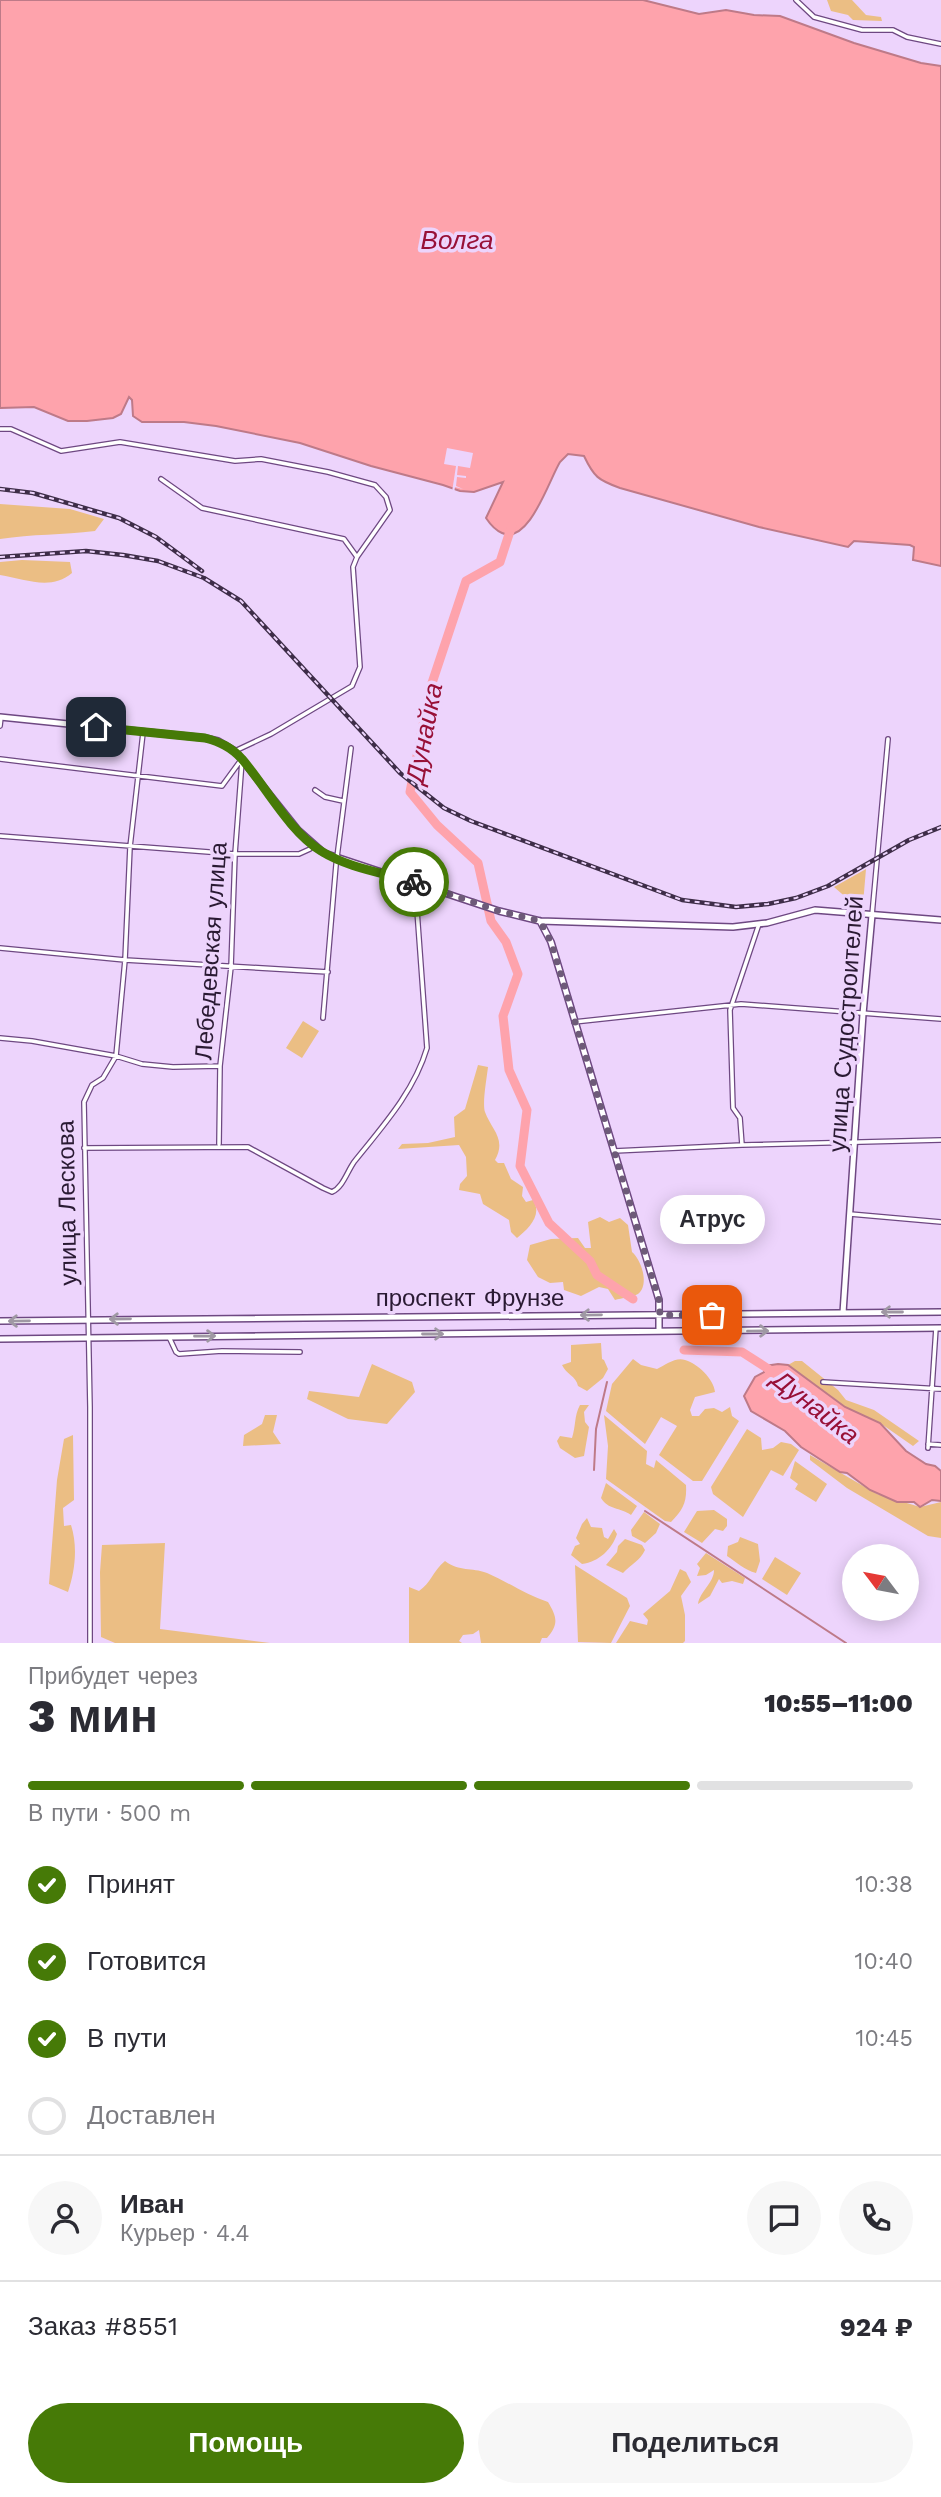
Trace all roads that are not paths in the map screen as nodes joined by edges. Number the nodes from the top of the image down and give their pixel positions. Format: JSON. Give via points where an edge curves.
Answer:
{"nodes":[{"id":1,"x":796,"y":0,"type":"edge"},
{"id":2,"x":941,"y":44,"type":"edge"},
{"id":3,"x":0,"y":429,"type":"edge"},
{"id":4,"x":161,"y":479,"type":"dead end"},
{"id":5,"x":357,"y":557,"type":"junction"},
{"id":6,"x":1,"y":717,"type":"edge"},
{"id":7,"x":0,"y":726,"type":"edge"},
{"id":8,"x":143,"y":733,"type":"junction"},
{"id":9,"x":888,"y":739,"type":"dead end"},
{"id":10,"x":351,"y":748,"type":"dead end"},
{"id":11,"x":235,"y":751,"type":"junction"},
{"id":12,"x":0,"y":759,"type":"edge"},
{"id":13,"x":242,"y":759,"type":"junction"},
{"id":14,"x":139,"y":776,"type":"junction"},
{"id":15,"x":315,"y":790,"type":"dead end"},
{"id":16,"x":344,"y":800,"type":"junction"},
{"id":17,"x":0,"y":835,"type":"edge"},
{"id":18,"x":313,"y":845,"type":"junction"},
{"id":19,"x":130,"y":847,"type":"junction"},
{"id":20,"x":235,"y":854,"type":"junction"},
{"id":21,"x":338,"y":859,"type":"junction"},
{"id":22,"x":415,"y":883,"type":"junction"},
{"id":23,"x":872,"y":915,"type":"junction"},
{"id":24,"x":941,"y":920,"type":"edge"},
{"id":25,"x":540,"y":921,"type":"junction"},
{"id":26,"x":759,"y":924,"type":"junction"},
{"id":27,"x":0,"y":948,"type":"edge"},
{"id":28,"x":125,"y":960,"type":"junction"},
{"id":29,"x":231,"y":967,"type":"junction"},
{"id":30,"x":328,"y":972,"type":"junction"},
{"id":31,"x":732,"y":1004,"type":"junction"},
{"id":32,"x":863,"y":1014,"type":"junction"},
{"id":33,"x":323,"y":1018,"type":"dead end"},
{"id":34,"x":941,"y":1019,"type":"edge"},
{"id":35,"x":574,"y":1022,"type":"junction"},
{"id":36,"x":0,"y":1038,"type":"edge"},
{"id":37,"x":116,"y":1056,"type":"junction"},
{"id":38,"x":220,"y":1066,"type":"junction"},
{"id":39,"x":941,"y":1140,"type":"edge"},
{"id":40,"x":855,"y":1143,"type":"junction"},
{"id":41,"x":219,"y":1145,"type":"junction"},
{"id":42,"x":743,"y":1145,"type":"junction"},
{"id":43,"x":85,"y":1148,"type":"junction"},
{"id":44,"x":614,"y":1152,"type":"junction"},
{"id":45,"x":850,"y":1214,"type":"junction"},
{"id":46,"x":941,"y":1222,"type":"edge"},
{"id":47,"x":842,"y":1312,"type":"junction"},
{"id":48,"x":941,"y":1312,"type":"edge"},
{"id":49,"x":660,"y":1315,"type":"junction"},
{"id":50,"x":87,"y":1320,"type":"junction"},
{"id":51,"x":0,"y":1321,"type":"edge"},
{"id":52,"x":939,"y":1328,"type":"edge"},
{"id":53,"x":659,"y":1331,"type":"junction"},
{"id":54,"x":169,"y":1336,"type":"junction"},
{"id":55,"x":88,"y":1338,"type":"junction"},
{"id":56,"x":0,"y":1339,"type":"edge"},
{"id":57,"x":300,"y":1352,"type":"dead end"},
{"id":58,"x":823,"y":1382,"type":"dead end"},
{"id":59,"x":930,"y":1388,"type":"junction"},
{"id":60,"x":941,"y":1389,"type":"edge"},
{"id":61,"x":941,"y":1446,"type":"edge"},
{"id":62,"x":90,"y":1643,"type":"edge"}],
"edges":[{"from":1,"to":2,"type":"street","via":[[814,17],[862,30],[893,30]]},
{"from":3,"to":5,"type":"street","via":[[11,429],[61,451],[120,442],[235,461],[261,460],[375,485],[390,510]]},
{"from":4,"to":5,"type":"street","via":[[202,508],[344,539]]},
{"from":5,"to":11,"type":"street","via":[[353,567],[359,667],[352,686]]},
{"from":6,"to":7,"type":"street"},
{"from":6,"to":8,"type":"main road"},
{"from":8,"to":11,"type":"main road","via":[[205,738]]},
{"from":8,"to":14,"type":"street"},
{"from":9,"to":23,"type":"street","name":"улица Судостроителей"},
{"from":10,"to":16,"type":"street"},
{"from":11,"to":13,"type":"main road"},
{"from":12,"to":14,"type":"street"},
{"from":13,"to":14,"type":"street","via":[[222,786]]},
{"from":13,"to":18,"type":"main road"},
{"from":13,"to":20,"type":"street","name":"Лебедевская улица"},
{"from":14,"to":19,"type":"street"},
{"from":15,"to":16,"type":"street"},
{"from":16,"to":21,"type":"street"},
{"from":17,"to":19,"type":"street"},
{"from":18,"to":20,"type":"street","via":[[299,854]]},
{"from":18,"to":21,"type":"main road"},
{"from":19,"to":20,"type":"street"},
{"from":19,"to":28,"type":"street"},
{"from":20,"to":29,"type":"street","name":"Лебедевская улица"},
{"from":21,"to":22,"type":"main road"},
{"from":21,"to":30,"type":"street"},
{"from":22,"to":25,"type":"main road"},
{"from":22,"to":41,"type":"street","via":[[427,1048],[410,1087],[338,1189],[332,1192],[248,1147]]},
{"from":23,"to":24,"type":"main road"},
{"from":23,"to":26,"type":"main road","via":[[807,911]]},
{"from":23,"to":32,"type":"main road","name":"улица Судостроителей"},
{"from":25,"to":26,"type":"main road","via":[[707,927]]},
{"from":25,"to":35,"type":"main road","via":[[551,942]]},
{"from":26,"to":31,"type":"street"},
{"from":27,"to":28,"type":"street"},
{"from":28,"to":29,"type":"street"},
{"from":28,"to":37,"type":"street"},
{"from":29,"to":30,"type":"street"},
{"from":29,"to":38,"type":"street","name":"Лебедевская улица"},
{"from":30,"to":33,"type":"street"},
{"from":31,"to":32,"type":"street"},
{"from":31,"to":35,"type":"street"},
{"from":31,"to":42,"type":"street","via":[[733,1108],[740,1118]]},
{"from":32,"to":34,"type":"street"},
{"from":32,"to":40,"type":"main road","name":"улица Судостроителей"},
{"from":35,"to":44,"type":"main road"},
{"from":36,"to":37,"type":"street"},
{"from":37,"to":38,"type":"street","via":[[142,1064]]},
{"from":37,"to":43,"type":"street","name":"улица Лескова","via":[[83,1102]]},
{"from":38,"to":41,"type":"street","name":"Лебедевская улица"},
{"from":39,"to":40,"type":"street"},
{"from":40,"to":42,"type":"street"},
{"from":40,"to":45,"type":"main road","name":"улица Судостроителей"},
{"from":41,"to":43,"type":"street"},
{"from":42,"to":44,"type":"street"},
{"from":43,"to":50,"type":"street","name":"улица Лескова"},
{"from":44,"to":49,"type":"main road"},
{"from":45,"to":46,"type":"street"},
{"from":45,"to":47,"type":"main road","name":"улица Судостроителей"},
{"from":48,"to":47,"type":"main road","name":"проспект Фрунзе","one_way":true},
{"from":47,"to":49,"type":"main road","name":"проспект Фрунзе"},
{"from":49,"to":50,"type":"main road","name":"проспект Фрунзе","one_way":true},
{"from":49,"to":53,"type":"main road"},
{"from":50,"to":51,"type":"main road","name":"проспект Фрунзе","one_way":true},
{"from":50,"to":55,"type":"street","name":"улица Лескова"},
{"from":53,"to":52,"type":"main road","name":"проспект Фрунзе","one_way":true},
{"from":52,"to":59,"type":"street"},
{"from":54,"to":53,"type":"main road","name":"проспект Фрунзе","one_way":true},
{"from":54,"to":55,"type":"main road","name":"проспект Фрунзе"},
{"from":54,"to":57,"type":"street","via":[[179,1354]]},
{"from":55,"to":56,"type":"main road","name":"проспект Фрунзе"},
{"from":55,"to":62,"type":"street","name":"улица Лескова"},
{"from":58,"to":59,"type":"street"},
{"from":59,"to":60,"type":"street"},
{"from":59,"to":61,"type":"street","via":[[928,1446]]}]}
